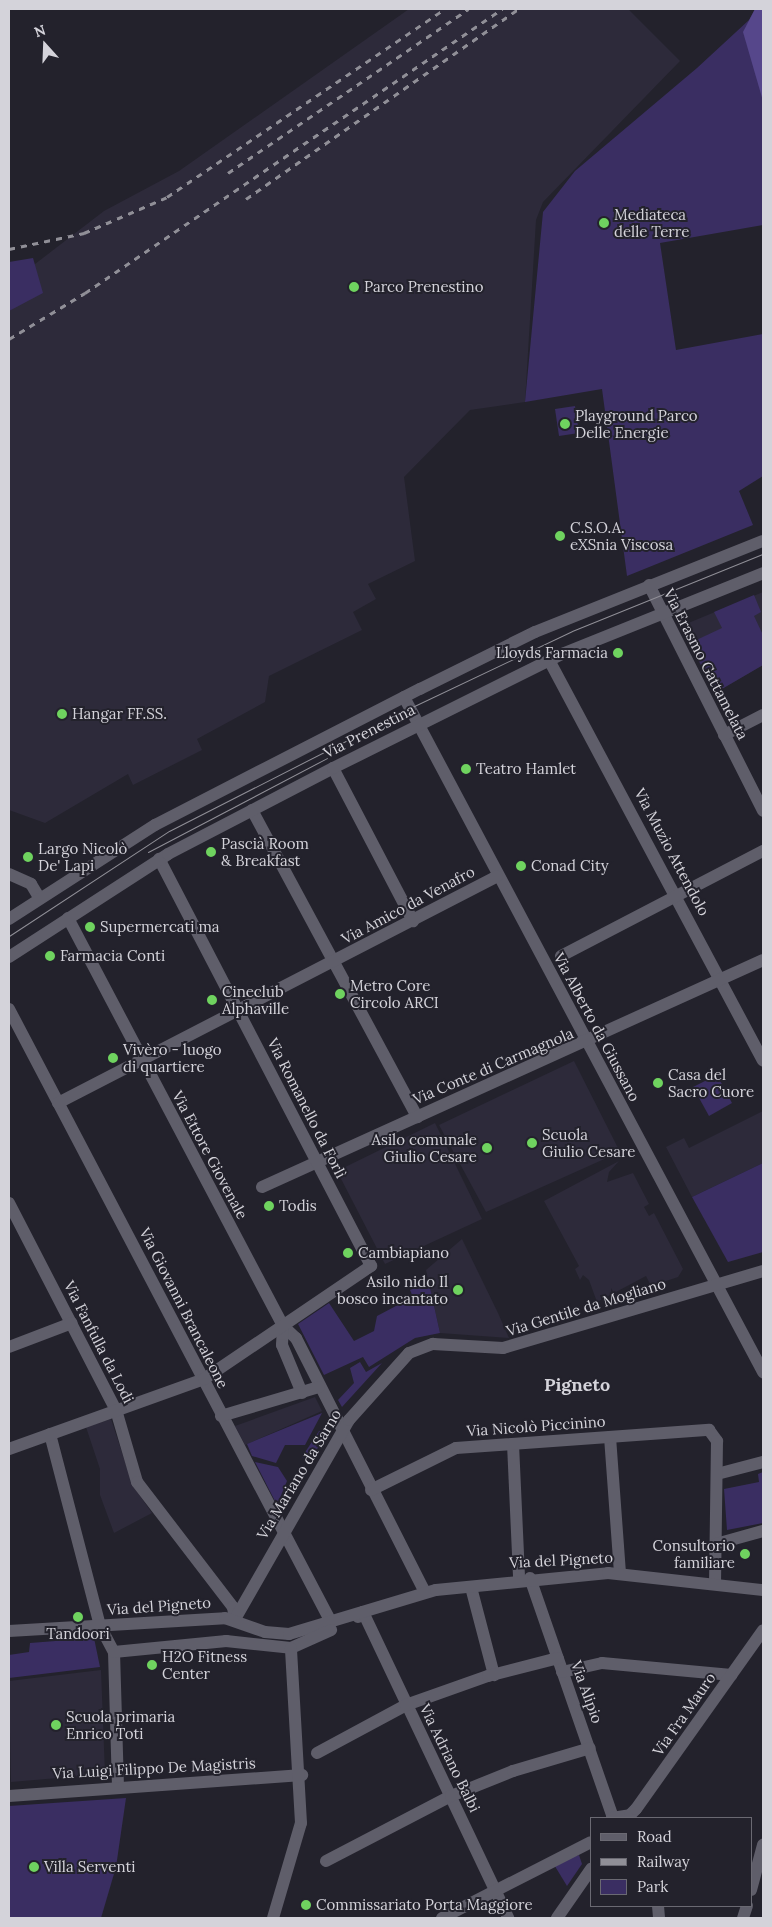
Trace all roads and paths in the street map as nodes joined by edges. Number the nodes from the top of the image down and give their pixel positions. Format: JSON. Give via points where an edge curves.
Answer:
{"nodes":[{"id":1,"x":763,"y":541,"type":"edge"},
{"id":2,"x":763,"y":573,"type":"edge"},
{"id":3,"x":649,"y":585,"type":"junction"},
{"id":4,"x":660,"y":613,"type":"junction"},
{"id":5,"x":549,"y":660,"type":"junction"},
{"id":6,"x":404,"y":697,"type":"junction"},
{"id":7,"x":763,"y":715,"type":"edge"},
{"id":8,"x":418,"y":725,"type":"junction"},
{"id":9,"x":724,"y":736,"type":"junction"},
{"id":10,"x":333,"y":768,"type":"junction"},
{"id":11,"x":252,"y":810,"type":"junction"},
{"id":12,"x":763,"y":811,"type":"edge"},
{"id":13,"x":763,"y":851,"type":"edge"},
{"id":14,"x":159,"y":859,"type":"junction"},
{"id":15,"x":9,"y":874,"type":"edge"},
{"id":16,"x":496,"y":876,"type":"junction"},
{"id":17,"x":677,"y":895,"type":"junction"},
{"id":18,"x":40,"y":899,"type":"junction"},
{"id":19,"x":68,"y":918,"type":"junction"},
{"id":20,"x":9,"y":919,"type":"edge"},
{"id":21,"x":413,"y":921,"type":"junction"},
{"id":22,"x":561,"y":956,"type":"dead end"},
{"id":23,"x":9,"y":957,"type":"edge"},
{"id":24,"x":763,"y":960,"type":"edge"},
{"id":25,"x":334,"y":964,"type":"junction"},
{"id":26,"x":722,"y":980,"type":"junction"},
{"id":27,"x":238,"y":1008,"type":"junction"},
{"id":28,"x":9,"y":1010,"type":"edge"},
{"id":29,"x":588,"y":1043,"type":"junction"},
{"id":30,"x":141,"y":1058,"type":"junction"},
{"id":31,"x":763,"y":1060,"type":"edge"},
{"id":32,"x":58,"y":1103,"type":"junction"},
{"id":33,"x":417,"y":1117,"type":"junction"},
{"id":34,"x":317,"y":1163,"type":"junction"},
{"id":35,"x":262,"y":1187,"type":"dead end"},
{"id":36,"x":9,"y":1203,"type":"edge"},
{"id":37,"x":763,"y":1271,"type":"edge"},
{"id":38,"x":717,"y":1285,"type":"junction"},
{"id":39,"x":72,"y":1323,"type":"junction"},
{"id":40,"x":283,"y":1326,"type":"junction"},
{"id":41,"x":9,"y":1347,"type":"edge"},
{"id":42,"x":405,"y":1356,"type":"joint"},
{"id":43,"x":763,"y":1372,"type":"edge"},
{"id":44,"x":204,"y":1379,"type":"junction"},
{"id":45,"x":319,"y":1387,"type":"junction"},
{"id":46,"x":302,"y":1392,"type":"junction"},
{"id":47,"x":116,"y":1410,"type":"junction"},
{"id":48,"x":221,"y":1416,"type":"junction"},
{"id":49,"x":341,"y":1433,"type":"junction"},
{"id":50,"x":50,"y":1434,"type":"junction"},
{"id":51,"x":610,"y":1437,"type":"junction"},
{"id":52,"x":513,"y":1444,"type":"junction"},
{"id":53,"x":9,"y":1449,"type":"edge"},
{"id":54,"x":763,"y":1462,"type":"edge"},
{"id":55,"x":717,"y":1474,"type":"junction"},
{"id":56,"x":371,"y":1490,"type":"junction"},
{"id":57,"x":282,"y":1531,"type":"junction"},
{"id":58,"x":763,"y":1531,"type":"edge"},
{"id":59,"x":716,"y":1544,"type":"junction"},
{"id":60,"x":620,"y":1573,"type":"junction"},
{"id":61,"x":524,"y":1578,"type":"junction"},
{"id":62,"x":714,"y":1583,"type":"junction"},
{"id":63,"x":763,"y":1590,"type":"edge"},
{"id":64,"x":472,"y":1591,"type":"dead end"},
{"id":65,"x":425,"y":1592,"type":"junction"},
{"id":66,"x":363,"y":1612,"type":"junction"},
{"id":67,"x":234,"y":1619,"type":"junction"},
{"id":68,"x":331,"y":1622,"type":"junction"},
{"id":69,"x":100,"y":1626,"type":"junction"},
{"id":70,"x":763,"y":1630,"type":"edge"},
{"id":71,"x":9,"y":1631,"type":"edge"},
{"id":72,"x":292,"y":1648,"type":"junction"},
{"id":73,"x":114,"y":1652,"type":"junction"},
{"id":74,"x":558,"y":1658,"type":"junction"},
{"id":75,"x":562,"y":1672,"type":"junction"},
{"id":76,"x":494,"y":1675,"type":"junction"},
{"id":77,"x":731,"y":1675,"type":"junction"},
{"id":78,"x":406,"y":1705,"type":"junction"},
{"id":79,"x":590,"y":1748,"type":"junction"},
{"id":80,"x":317,"y":1753,"type":"dead end"},
{"id":81,"x":302,"y":1775,"type":"junction"},
{"id":82,"x":118,"y":1786,"type":"junction"},
{"id":83,"x":9,"y":1796,"type":"edge"},
{"id":84,"x":451,"y":1796,"type":"junction"},
{"id":85,"x":612,"y":1817,"type":"edge"},
{"id":86,"x":618,"y":1817,"type":"edge"},
{"id":87,"x":590,"y":1842,"type":"edge"},
{"id":88,"x":763,"y":1845,"type":"edge"},
{"id":89,"x":326,"y":1862,"type":"dead end"},
{"id":90,"x":590,"y":1870,"type":"edge"},
{"id":91,"x":752,"y":1886,"type":"edge"},
{"id":92,"x":496,"y":1889,"type":"junction"},
{"id":93,"x":274,"y":1918,"type":"edge"},
{"id":94,"x":442,"y":1918,"type":"edge"},
{"id":95,"x":508,"y":1918,"type":"edge"},
{"id":96,"x":557,"y":1918,"type":"edge"}],
"edges":[{"from":1,"to":3,"type":"street","name":"Via Prenestina"},
{"from":2,"to":4,"type":"street","name":"Via Prenestina"},
{"from":3,"to":4,"type":"street","name":"Via Erasmo Gattamelata"},
{"from":3,"to":6,"type":"street","name":"Via Prenestina","via":[[535,632]]},
{"from":4,"to":5,"type":"street","name":"Via Prenestina"},
{"from":4,"to":9,"type":"street","name":"Via Erasmo Gattamelata"},
{"from":5,"to":8,"type":"street","name":"Via Prenestina"},
{"from":5,"to":17,"type":"street","name":"Via Muzio Attendolo"},
{"from":6,"to":8,"type":"street","name":"Via Alberto da Giussano"},
{"from":6,"to":18,"type":"street","name":"Via Prenestina","via":[[162,821]]},
{"from":7,"to":9,"type":"street"},
{"from":8,"to":10,"type":"street","name":"Via Prenestina"},
{"from":8,"to":16,"type":"street","name":"Via Alberto da Giussano"},
{"from":9,"to":12,"type":"street","name":"Via Erasmo Gattamelata"},
{"from":10,"to":11,"type":"street","name":"Via Prenestina"},
{"from":10,"to":21,"type":"street"},
{"from":11,"to":14,"type":"street","name":"Via Prenestina"},
{"from":11,"to":25,"type":"street"},
{"from":13,"to":17,"type":"street"},
{"from":14,"to":19,"type":"street","name":"Via Prenestina"},
{"from":14,"to":27,"type":"street","name":"Via Romanello da Forlì"},
{"from":15,"to":18,"type":"street","via":[[31,884]]},
{"from":16,"to":21,"type":"street","name":"Via Amico da Venafro"},
{"from":16,"to":29,"type":"street","name":"Via Alberto da Giussano"},
{"from":17,"to":22,"type":"street"},
{"from":17,"to":26,"type":"street","name":"Via Muzio Attendolo"},
{"from":18,"to":20,"type":"street","name":"Via Prenestina"},
{"from":19,"to":23,"type":"street","name":"Via Prenestina"},
{"from":19,"to":30,"type":"street","name":"Via Ettore Giovenale"},
{"from":21,"to":25,"type":"street","name":"Via Amico da Venafro"},
{"from":24,"to":26,"type":"street","name":"Via Conte di Carmagnola"},
{"from":25,"to":27,"type":"street","name":"Via Amico da Venafro"},
{"from":25,"to":33,"type":"street"},
{"from":26,"to":29,"type":"street","name":"Via Conte di Carmagnola"},
{"from":26,"to":31,"type":"street","name":"Via Muzio Attendolo"},
{"from":27,"to":30,"type":"street","name":"Via Amico da Venafro"},
{"from":27,"to":34,"type":"street","name":"Via Romanello da Forlì"},
{"from":28,"to":32,"type":"street","name":"Via Giovanni Brancaleone"},
{"from":29,"to":33,"type":"street","name":"Via Conte di Carmagnola"},
{"from":29,"to":38,"type":"street","name":"Via Alberto da Giussano"},
{"from":30,"to":32,"type":"street","name":"Via Amico da Venafro"},
{"from":30,"to":40,"type":"street","name":"Via Ettore Giovenale"},
{"from":32,"to":44,"type":"street","name":"Via Giovanni Brancaleone"},
{"from":33,"to":34,"type":"street","name":"Via Conte di Carmagnola"},
{"from":34,"to":35,"type":"street","name":"Via Conte di Carmagnola"},
{"from":34,"to":40,"type":"street","name":"Via Romanello da Forlì","via":[[371,1266]]},
{"from":36,"to":39,"type":"street","name":"Via Fanfulla da Lodi"},
{"from":37,"to":38,"type":"street","name":"Via Gentile da Mogliano"},
{"from":38,"to":42,"type":"street","name":"Via Gentile da Mogliano","via":[[498,1349],[433,1344]]},
{"from":38,"to":43,"type":"street","name":"Via Alberto da Giussano"},
{"from":39,"to":41,"type":"street"},
{"from":39,"to":47,"type":"street","name":"Via Fanfulla da Lodi"},
{"from":40,"to":44,"type":"street"},
{"from":40,"to":45,"type":"street","name":"Via Ettore Giovenale","via":[[296,1338]]},
{"from":40,"to":46,"type":"street","name":"Via Ettore Giovenale","via":[[282,1344]]},
{"from":42,"to":49,"type":"street","name":"Via Mariano da Sarno","via":[[372,1390]]},
{"from":44,"to":47,"type":"street"},
{"from":44,"to":48,"type":"street","name":"Via Giovanni Brancaleone"},
{"from":45,"to":46,"type":"street"},
{"from":45,"to":49,"type":"street","name":"Via Ettore Giovenale"},
{"from":46,"to":48,"type":"street"},
{"from":47,"to":50,"type":"street"},
{"from":47,"to":67,"type":"street","name":"Via Fanfulla da Lodi","via":[[137,1482],[233,1606]]},
{"from":48,"to":57,"type":"street","name":"Via Giovanni Brancaleone"},
{"from":49,"to":56,"type":"street","name":"Via Ettore Giovenale"},
{"from":49,"to":57,"type":"street","name":"Via Mariano da Sarno"},
{"from":50,"to":53,"type":"street"},
{"from":50,"to":69,"type":"street"},
{"from":51,"to":52,"type":"street","name":"Via Nicolò Piccinino"},
{"from":51,"to":55,"type":"street","name":"Via Nicolò Piccinino","via":[[712,1431],[717,1439]]},
{"from":51,"to":60,"type":"street"},
{"from":52,"to":56,"type":"street","name":"Via Nicolò Piccinino","via":[[450,1449]]},
{"from":52,"to":61,"type":"street","name":"Via Alipio"},
{"from":54,"to":55,"type":"street"},
{"from":55,"to":59,"type":"street"},
{"from":56,"to":65,"type":"street","name":"Via Ettore Giovenale"},
{"from":57,"to":67,"type":"street","name":"Via Mariano da Sarno"},
{"from":57,"to":68,"type":"street","name":"Via Giovanni Brancaleone"},
{"from":58,"to":59,"type":"street"},
{"from":59,"to":62,"type":"street"},
{"from":60,"to":61,"type":"street","name":"Via del Pigneto"},
{"from":60,"to":62,"type":"street","name":"Via del Pigneto"},
{"from":61,"to":65,"type":"street","name":"Via del Pigneto"},
{"from":61,"to":74,"type":"street","name":"Via Alipio"},
{"from":62,"to":63,"type":"street","name":"Via del Pigneto"},
{"from":64,"to":76,"type":"street"},
{"from":65,"to":66,"type":"street","name":"Via del Pigneto"},
{"from":66,"to":68,"type":"street","name":"Via del Pigneto"},
{"from":66,"to":72,"type":"street","name":"Via del Pigneto","via":[[358,1618]]},
{"from":66,"to":78,"type":"street","name":"Via Adriano Balbi"},
{"from":67,"to":68,"type":"street","name":"Via del Pigneto","via":[[265,1632],[286,1634]]},
{"from":67,"to":69,"type":"street","name":"Via del Pigneto"},
{"from":69,"to":71,"type":"street","name":"Via del Pigneto"},
{"from":69,"to":73,"type":"street","name":"Via del Pigneto"},
{"from":70,"to":77,"type":"street","name":"Via Fra Mauro"},
{"from":72,"to":73,"type":"street","via":[[226,1641]]},
{"from":72,"to":81,"type":"street"},
{"from":73,"to":82,"type":"street"},
{"from":74,"to":75,"type":"street","name":"Via Alipio"},
{"from":74,"to":76,"type":"street"},
{"from":75,"to":77,"type":"street","via":[[598,1663]]},
{"from":75,"to":79,"type":"street","name":"Via Alipio"},
{"from":76,"to":78,"type":"street"},
{"from":77,"to":86,"type":"street","name":"Via Fra Mauro","via":[[630,1815]]},
{"from":78,"to":80,"type":"street"},
{"from":78,"to":84,"type":"street","name":"Via Adriano Balbi"},
{"from":79,"to":84,"type":"street"},
{"from":79,"to":85,"type":"street","name":"Via Alipio"},
{"from":81,"to":82,"type":"street","name":"Via Luigi Filippo De Magistris"},
{"from":81,"to":93,"type":"street","via":[[298,1843]]},
{"from":82,"to":83,"type":"street","name":"Via Luigi Filippo De Magistris"},
{"from":84,"to":89,"type":"street"},
{"from":84,"to":92,"type":"street","name":"Via Adriano Balbi"},
{"from":87,"to":92,"type":"street"},
{"from":88,"to":91,"type":"street"},
{"from":90,"to":96,"type":"street"},
{"from":92,"to":94,"type":"street"},
{"from":92,"to":95,"type":"street","name":"Via Adriano Balbi"}]}
